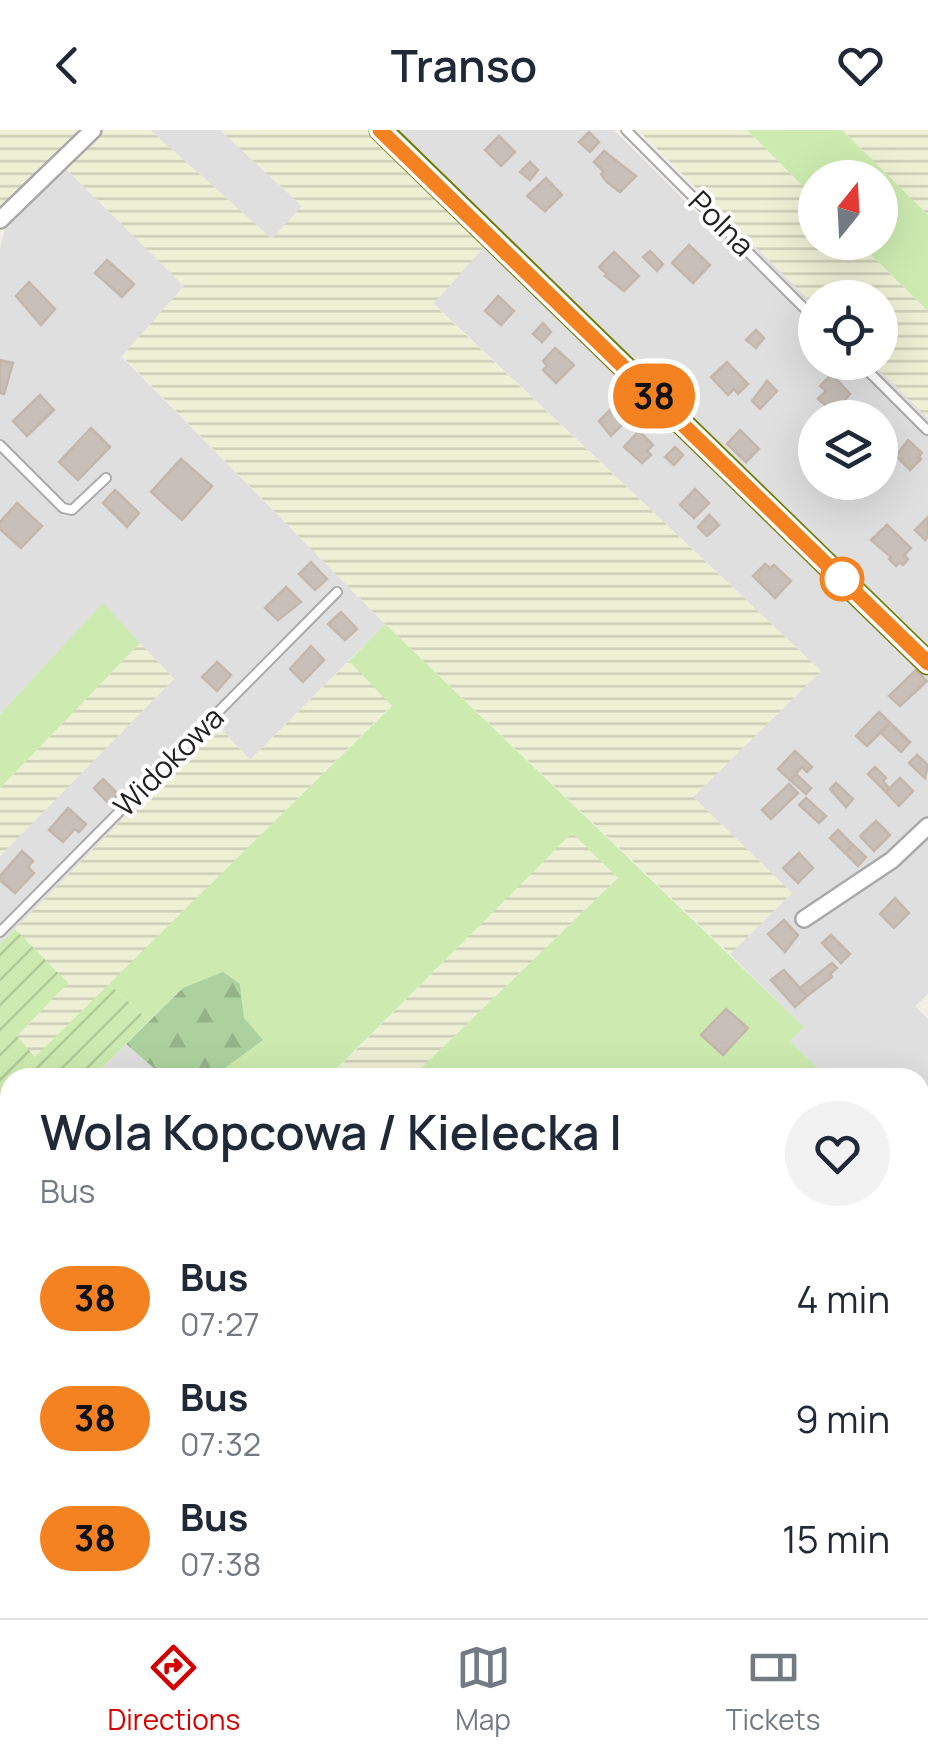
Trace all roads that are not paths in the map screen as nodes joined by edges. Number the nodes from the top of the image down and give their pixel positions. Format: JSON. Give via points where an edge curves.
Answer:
{"nodes":[{"id":1,"x":93,"y":130,"type":"edge"},
{"id":2,"x":380,"y":130,"type":"edge"},
{"id":3,"x":626,"y":130,"type":"edge"},
{"id":4,"x":0,"y":220,"type":"edge"},
{"id":5,"x":798,"y":301,"type":"edge"},
{"id":6,"x":877,"y":380,"type":"edge"},
{"id":7,"x":927,"y":430,"type":"edge"},
{"id":8,"x":0,"y":445,"type":"edge"},
{"id":9,"x":106,"y":478,"type":"dead end"},
{"id":10,"x":337,"y":592,"type":"dead end"},
{"id":11,"x":928,"y":663,"type":"edge"},
{"id":12,"x":928,"y":826,"type":"edge"},
{"id":13,"x":804,"y":919,"type":"dead end"},
{"id":14,"x":0,"y":932,"type":"edge"}],
"edges":[{"from":1,"to":4,"type":"street"},
{"from":2,"to":11,"type":"street"},
{"from":3,"to":5,"type":"lane","name":"Polna"},
{"from":6,"to":7,"type":"lane"},
{"from":8,"to":9,"type":"lane","via":[[62,508],[72,510]]},
{"from":10,"to":14,"type":"lane","name":"Widokowa"},
{"from":12,"to":13,"type":"street","via":[[892,860]]}]}
